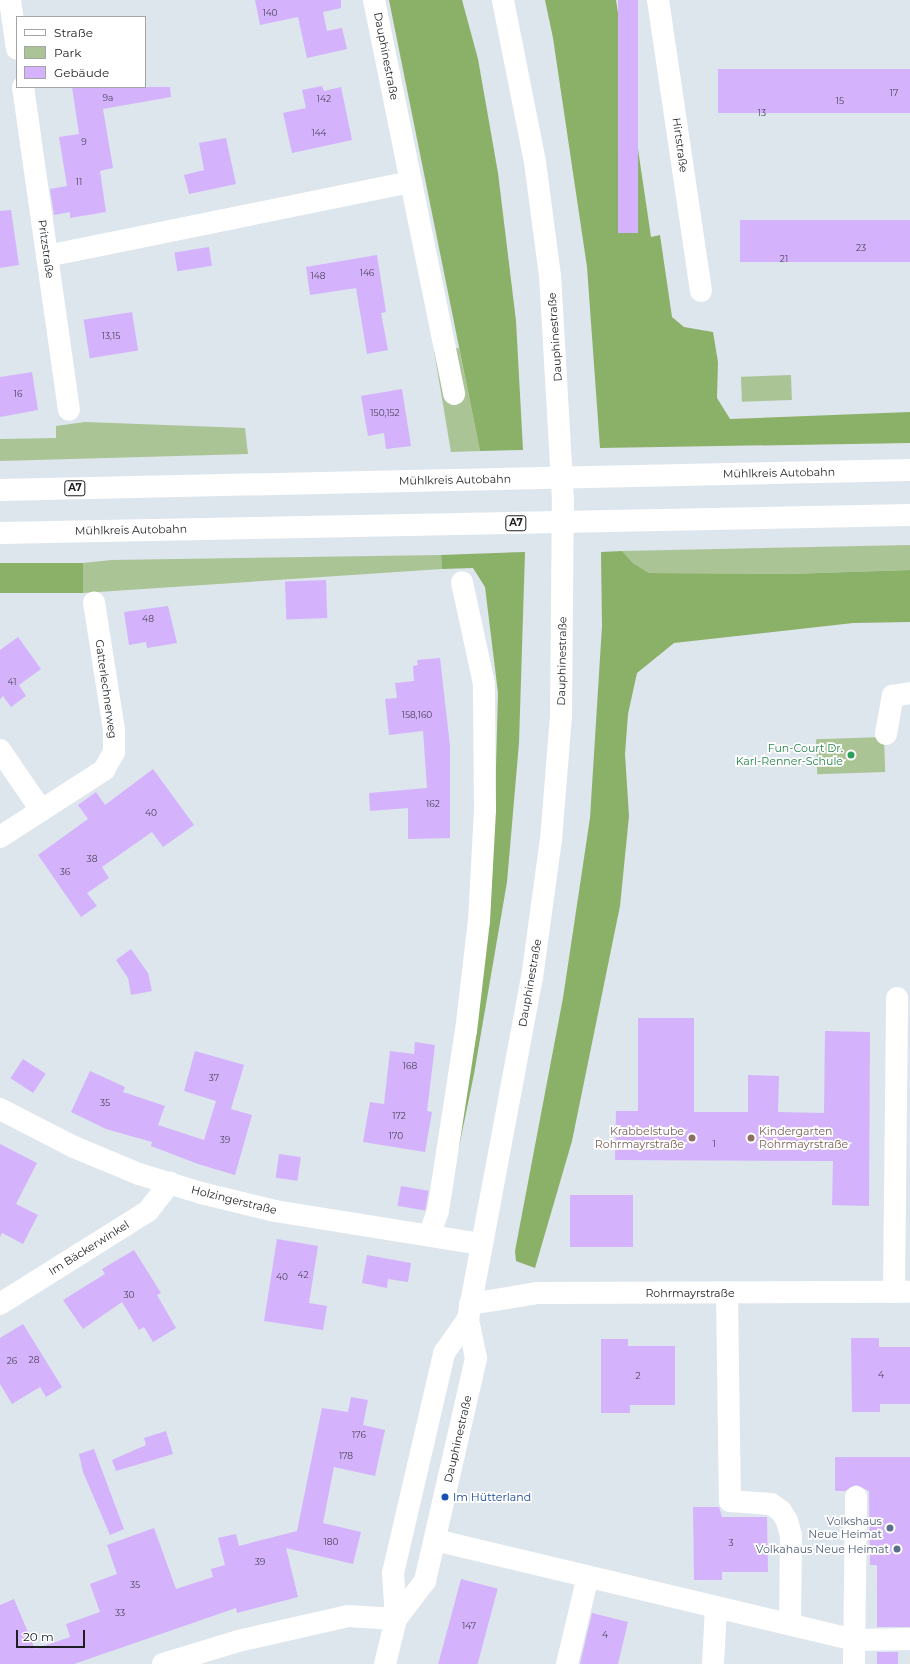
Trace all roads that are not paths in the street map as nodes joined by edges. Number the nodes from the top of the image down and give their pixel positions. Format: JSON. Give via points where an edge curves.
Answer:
{"nodes":[{"id":1,"x":10,"y":0,"type":"edge"},
{"id":2,"x":374,"y":0,"type":"edge"},
{"id":3,"x":503,"y":0,"type":"edge"},
{"id":4,"x":658,"y":0,"type":"edge"},
{"id":5,"x":16,"y":42,"type":"edge"},
{"id":6,"x":23,"y":88,"type":"edge"},
{"id":7,"x":411,"y":182,"type":"junction"},
{"id":8,"x":47,"y":256,"type":"junction"},
{"id":9,"x":701,"y":291,"type":"dead end"},
{"id":10,"x":454,"y":394,"type":"dead end"},
{"id":11,"x":69,"y":410,"type":"dead end"},
{"id":12,"x":910,"y":470,"type":"edge"},
{"id":13,"x":0,"y":490,"type":"edge"},
{"id":14,"x":910,"y":515,"type":"edge"},
{"id":15,"x":0,"y":533,"type":"edge"},
{"id":16,"x":462,"y":582,"type":"dead end"},
{"id":17,"x":94,"y":603,"type":"dead end"},
{"id":18,"x":910,"y":693,"type":"edge"},
{"id":19,"x":886,"y":734,"type":"dead end"},
{"id":20,"x":0,"y":750,"type":"edge"},
{"id":21,"x":42,"y":810,"type":"junction"},
{"id":22,"x":0,"y":837,"type":"edge"},
{"id":23,"x":897,"y":998,"type":"dead end"},
{"id":24,"x":0,"y":1109,"type":"edge"},
{"id":25,"x":170,"y":1183,"type":"junction"},
{"id":26,"x":430,"y":1233,"type":"junction"},
{"id":27,"x":481,"y":1244,"type":"junction"},
{"id":28,"x":902,"y":1292,"type":"edge"},
{"id":29,"x":727,"y":1293,"type":"junction"},
{"id":30,"x":0,"y":1304,"type":"edge"},
{"id":31,"x":469,"y":1312,"type":"junction"},
{"id":32,"x":856,"y":1497,"type":"dead end"},
{"id":33,"x":435,"y":1540,"type":"junction"},
{"id":34,"x":588,"y":1576,"type":"junction"},
{"id":35,"x":716,"y":1607,"type":"junction"},
{"id":36,"x":396,"y":1619,"type":"junction"},
{"id":37,"x":790,"y":1624,"type":"junction"},
{"id":38,"x":910,"y":1639,"type":"edge"},
{"id":39,"x":856,"y":1640,"type":"junction"},
{"id":40,"x":163,"y":1664,"type":"edge"},
{"id":41,"x":385,"y":1664,"type":"edge"},
{"id":42,"x":567,"y":1664,"type":"edge"},
{"id":43,"x":713,"y":1664,"type":"edge"},
{"id":44,"x":854,"y":1664,"type":"edge"}],
"edges":[{"from":1,"to":5,"type":"main road"},
{"from":2,"to":7,"type":"main road","name":"Dauphinestraße"},
{"from":3,"to":27,"type":"main road","name":"Dauphinestraße","via":[[535,162],[550,276],[559,395],[563,607],[561,716],[551,840],[532,978]]},
{"from":4,"to":9,"type":"main road","name":"Hirtstraße"},
{"from":6,"to":8,"type":"main road","name":"Pritzstraße"},
{"from":7,"to":8,"type":"main road"},
{"from":7,"to":10,"type":"main road","name":"Dauphinestraße"},
{"from":8,"to":11,"type":"main road","name":"Pritzstraße"},
{"from":12,"to":13,"type":"main road","name":"Mühlkreis Autobahn","number":"A7"},
{"from":14,"to":15,"type":"main road","name":"Mühlkreis Autobahn","number":"A7"},
{"from":16,"to":26,"type":"main road","via":[[484,684],[485,810],[479,921],[466,1031],[438,1211]]},
{"from":17,"to":21,"type":"main road","name":"Gatterlechnerweg","via":[[114,730],[114,752],[104,770]]},
{"from":18,"to":19,"type":"main road","via":[[893,696]]},
{"from":20,"to":21,"type":"main road"},
{"from":21,"to":22,"type":"main road","name":"Gatterlechnerweg"},
{"from":23,"to":28,"type":"main road"},
{"from":24,"to":25,"type":"main road","name":"Holzingerstraße","via":[[74,1147]]},
{"from":25,"to":26,"type":"main road","name":"Holzingerstraße","via":[[275,1210]]},
{"from":25,"to":30,"type":"main road","name":"Im Bäckerwinkel","via":[[148,1211]]},
{"from":26,"to":27,"type":"main road","name":"Holzingerstraße"},
{"from":27,"to":31,"type":"main road","name":"Dauphinestraße"},
{"from":28,"to":29,"type":"main road","name":"Rohrmayrstraße"},
{"from":29,"to":31,"type":"main road","name":"Rohrmayrstraße","via":[[538,1293]]},
{"from":29,"to":37,"type":"main road","via":[[730,1501],[770,1504],[781,1510],[788,1521],[791,1535]]},
{"from":31,"to":33,"type":"main road","name":"Dauphinestraße","via":[[476,1358]]},
{"from":31,"to":36,"type":"main road","name":"Dauphinestraße","via":[[444,1353],[393,1573]]},
{"from":32,"to":39,"type":"main road"},
{"from":33,"to":34,"type":"main road"},
{"from":33,"to":36,"type":"main road","name":"Dauphinestraße","via":[[426,1581]]},
{"from":34,"to":35,"type":"main road"},
{"from":34,"to":42,"type":"main road"},
{"from":35,"to":37,"type":"main road"},
{"from":35,"to":43,"type":"main road"},
{"from":36,"to":40,"type":"main road","via":[[348,1616],[238,1641]]},
{"from":36,"to":41,"type":"main road","name":"Dauphinestraße"},
{"from":37,"to":39,"type":"main road"},
{"from":38,"to":39,"type":"main road"},
{"from":39,"to":44,"type":"main road"}]}
